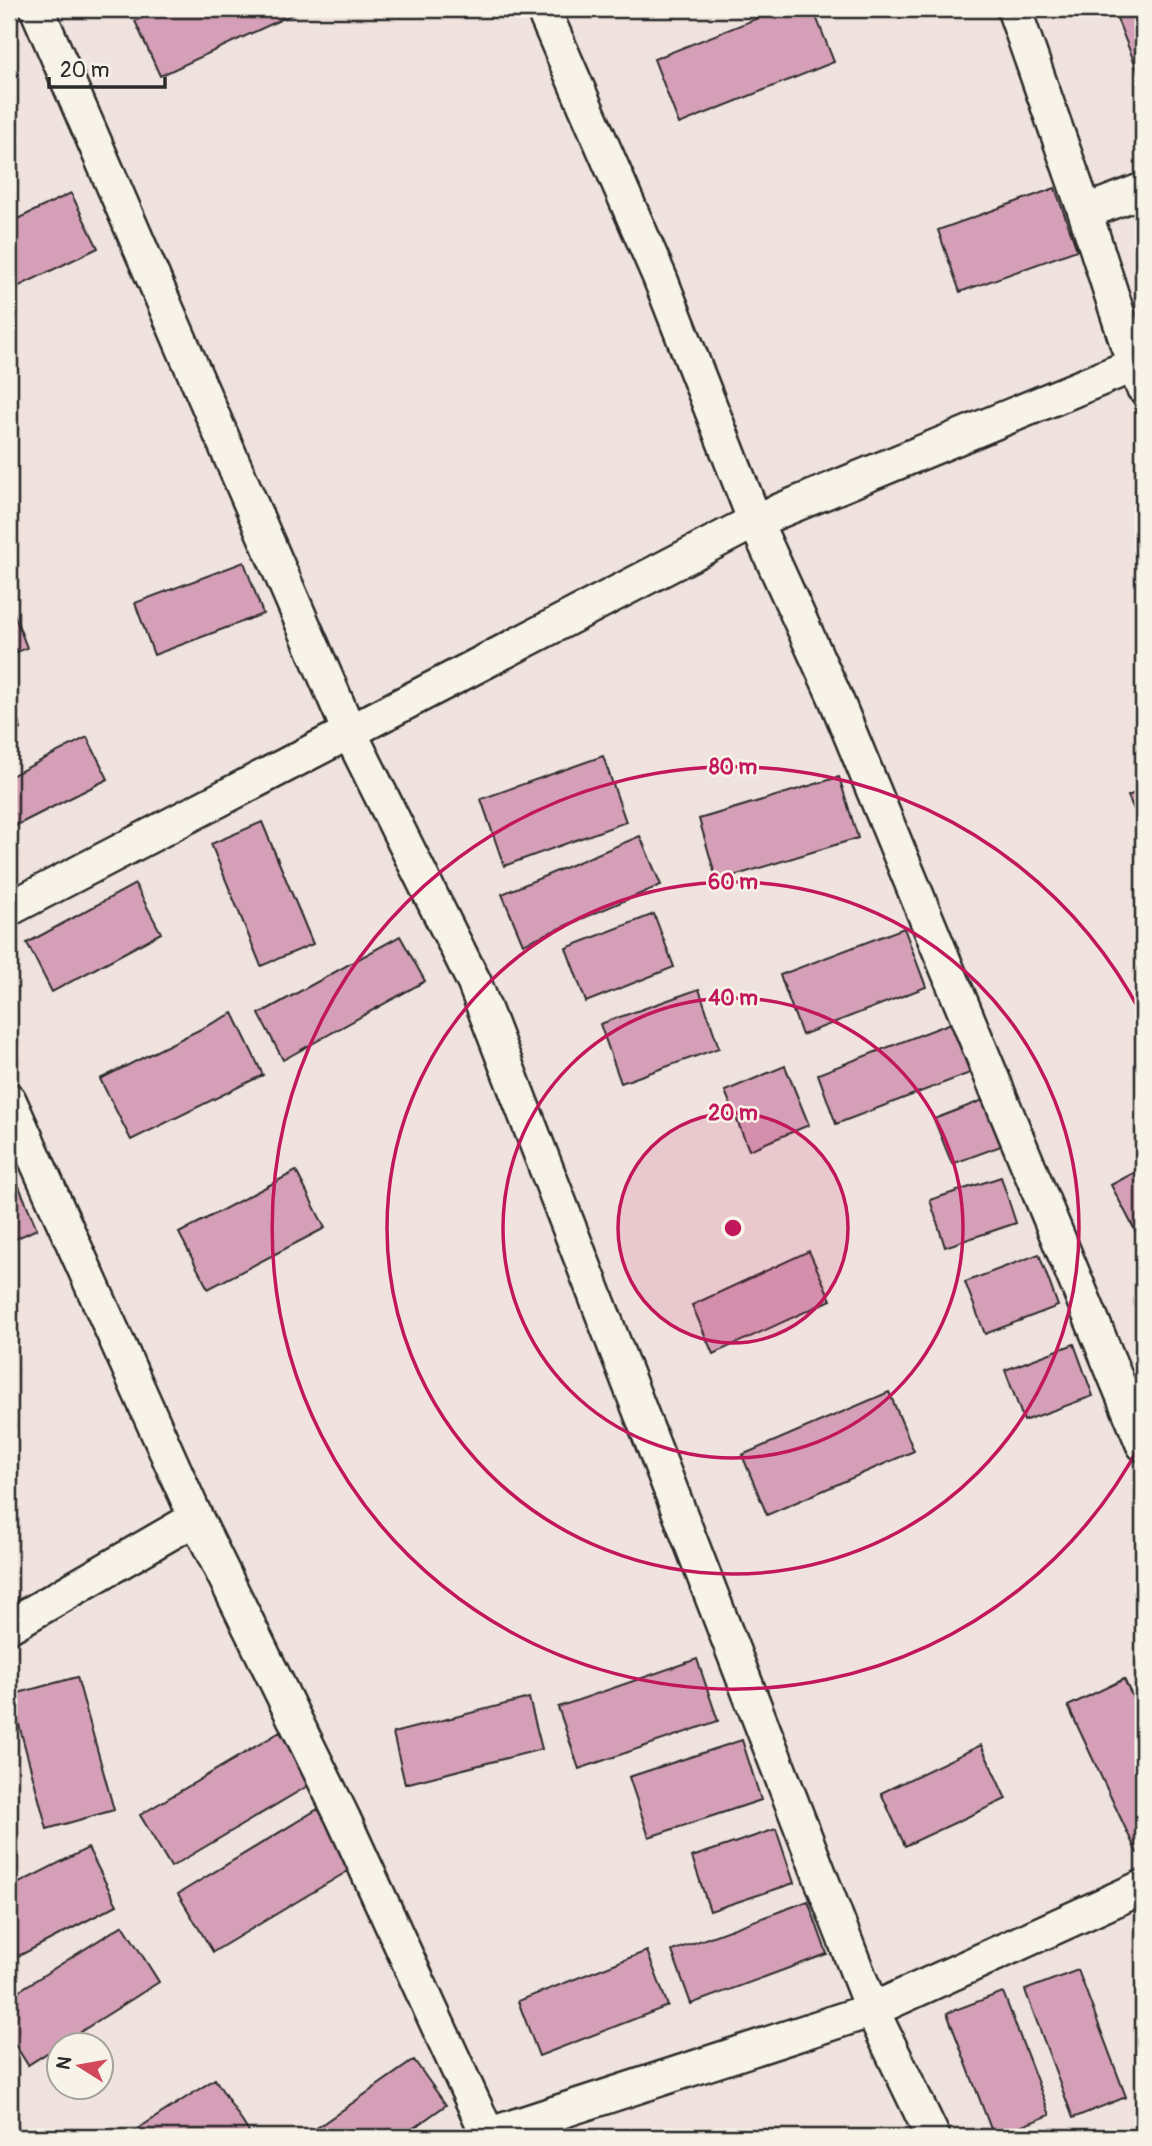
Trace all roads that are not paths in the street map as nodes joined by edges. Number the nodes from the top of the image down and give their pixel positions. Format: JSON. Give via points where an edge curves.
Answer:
{"nodes":[{"id":1,"x":37,"y":9,"type":"edge"},
{"id":2,"x":543,"y":9,"type":"edge"},
{"id":3,"x":1014,"y":9,"type":"edge"},
{"id":4,"x":1143,"y":190,"type":"edge"},
{"id":5,"x":1086,"y":212,"type":"junction"},
{"id":6,"x":1139,"y":376,"type":"edge"},
{"id":7,"x":755,"y":521,"type":"junction"},
{"id":8,"x":349,"y":731,"type":"junction"},
{"id":9,"x":9,"y":909,"type":"edge"},
{"id":10,"x":9,"y":1100,"type":"edge"},
{"id":11,"x":1143,"y":1444,"type":"edge"},
{"id":12,"x":195,"y":1518,"type":"junction"},
{"id":13,"x":9,"y":1626,"type":"edge"},
{"id":14,"x":1143,"y":1887,"type":"edge"},
{"id":15,"x":872,"y":2010,"type":"junction"},
{"id":16,"x":489,"y":2136,"type":"edge"},
{"id":17,"x":933,"y":2137,"type":"edge"}],
"edges":[{"from":1,"to":8,"type":"street"},
{"from":2,"to":7,"type":"street","via":[[660,278]]},
{"from":3,"to":5,"type":"street"},
{"from":4,"to":5,"type":"street"},
{"from":5,"to":6,"type":"street"},
{"from":6,"to":7,"type":"street"},
{"from":7,"to":8,"type":"street"},
{"from":7,"to":11,"type":"street","via":[[840,710]]},
{"from":8,"to":9,"type":"street"},
{"from":8,"to":15,"type":"street","via":[[474,982]]},
{"from":10,"to":12,"type":"street"},
{"from":12,"to":13,"type":"street"},
{"from":12,"to":16,"type":"street","via":[[343,1818]]},
{"from":14,"to":15,"type":"street"},
{"from":15,"to":16,"type":"street"},
{"from":15,"to":17,"type":"street"}]}
